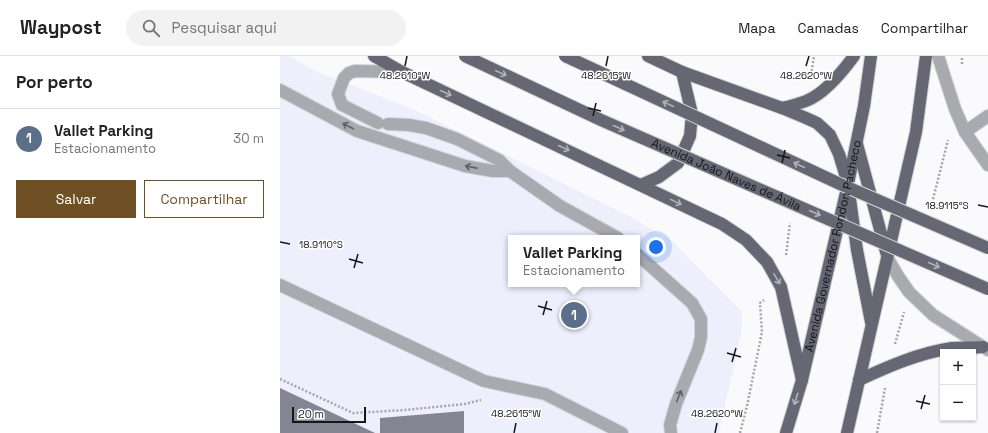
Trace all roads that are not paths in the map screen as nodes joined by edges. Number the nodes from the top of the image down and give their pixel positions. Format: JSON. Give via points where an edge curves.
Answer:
{"nodes":[{"id":1,"x":374,"y":56,"type":"edge"},
{"id":2,"x":465,"y":56,"type":"edge"},
{"id":3,"x":565,"y":56,"type":"edge"},
{"id":4,"x":650,"y":56,"type":"edge"},
{"id":5,"x":854,"y":56,"type":"edge"},
{"id":6,"x":871,"y":56,"type":"edge"},
{"id":7,"x":926,"y":56,"type":"edge"},
{"id":8,"x":938,"y":56,"type":"edge"},
{"id":9,"x":402,"y":72,"type":"junction"},
{"id":10,"x":682,"y":72,"type":"junction"},
{"id":11,"x":280,"y":90,"type":"edge"},
{"id":12,"x":782,"y":108,"type":"junction"},
{"id":13,"x":988,"y":116,"type":"edge"},
{"id":14,"x":965,"y":132,"type":"junction"},
{"id":15,"x":857,"y":143,"type":"junction"},
{"id":16,"x":988,"y":165,"type":"edge"},
{"id":17,"x":510,"y":171,"type":"junction"},
{"id":18,"x":848,"y":184,"type":"junction"},
{"id":19,"x":641,"y":185,"type":"junction"},
{"id":20,"x":613,"y":235,"type":"edge"},
{"id":21,"x":988,"y":248,"type":"edge"},
{"id":22,"x":640,"y":257,"type":"edge"},
{"id":23,"x":887,"y":258,"type":"junction"},
{"id":24,"x":280,"y":284,"type":"edge"},
{"id":25,"x":988,"y":289,"type":"edge"},
{"id":26,"x":871,"y":322,"type":"junction"},
{"id":27,"x":985,"y":349,"type":"edge"},
{"id":28,"x":802,"y":380,"type":"junction"},
{"id":29,"x":859,"y":380,"type":"junction"},
{"id":30,"x":622,"y":433,"type":"edge"},
{"id":31,"x":671,"y":433,"type":"edge"},
{"id":32,"x":786,"y":433,"type":"edge"},
{"id":33,"x":847,"y":433,"type":"edge"}],
"edges":[{"from":1,"to":9,"type":"main road"},
{"from":2,"to":25,"type":"main road","name":"Avenida João Naves de Ávila","one_way":true,"bridge":true,"via":[[601,120]]},
{"from":21,"to":3,"type":"main road","one_way":true,"bridge":true,"via":[[832,180]]},
{"from":4,"to":10,"type":"main road"},
{"from":5,"to":12,"type":"main road","via":[[823,90],[807,101]]},
{"from":6,"to":15,"type":"main road","name":"Avenida Governador Rondon Pacheco"},
{"from":7,"to":23,"type":"main road","via":[[916,132]]},
{"from":8,"to":14,"type":"street"},
{"from":9,"to":17,"type":"street","via":[[355,71],[344,78],[338,94],[339,99],[342,105],[383,124],[426,128],[457,139],[499,160]]},
{"from":9,"to":19,"type":"main road","one_way":true},
{"from":10,"to":12,"type":"main road"},
{"from":10,"to":19,"type":"main road","via":[[692,114],[690,136],[678,163]]},
{"from":17,"to":11,"type":"street","one_way":true,"via":[[465,166],[357,131]]},
{"from":12,"to":18,"type":"main road","via":[[816,123],[830,135]]},
{"from":13,"to":14,"type":"street"},
{"from":14,"to":16,"type":"street"},
{"from":15,"to":18,"type":"main road","name":"Avenida Governador Rondon Pacheco"},
{"from":15,"to":23,"type":"main road"},
{"from":17,"to":20,"type":"street","via":[[560,206]]},
{"from":18,"to":26,"type":"main road"},
{"from":18,"to":28,"type":"main road","name":"Avenida Governador Rondon Pacheco"},
{"from":19,"to":28,"type":"main road","one_way":true,"via":[[722,224],[746,240],[767,262],[781,287]]},
{"from":31,"to":22,"type":"street","one_way":true,"via":[[670,425],[676,404],[698,350],[701,320],[692,303]]},
{"from":23,"to":26,"type":"main road"},
{"from":23,"to":27,"type":"street","via":[[909,292],[933,315]]},
{"from":24,"to":30,"type":"street","via":[[470,375],[484,381],[545,394]]},
{"from":26,"to":29,"type":"main road"},
{"from":27,"to":29,"type":"main road","via":[[954,348],[930,352]]},
{"from":28,"to":32,"type":"main road","name":"Avenida Governador Rondon Pacheco","one_way":true},
{"from":29,"to":33,"type":"main road"}]}
